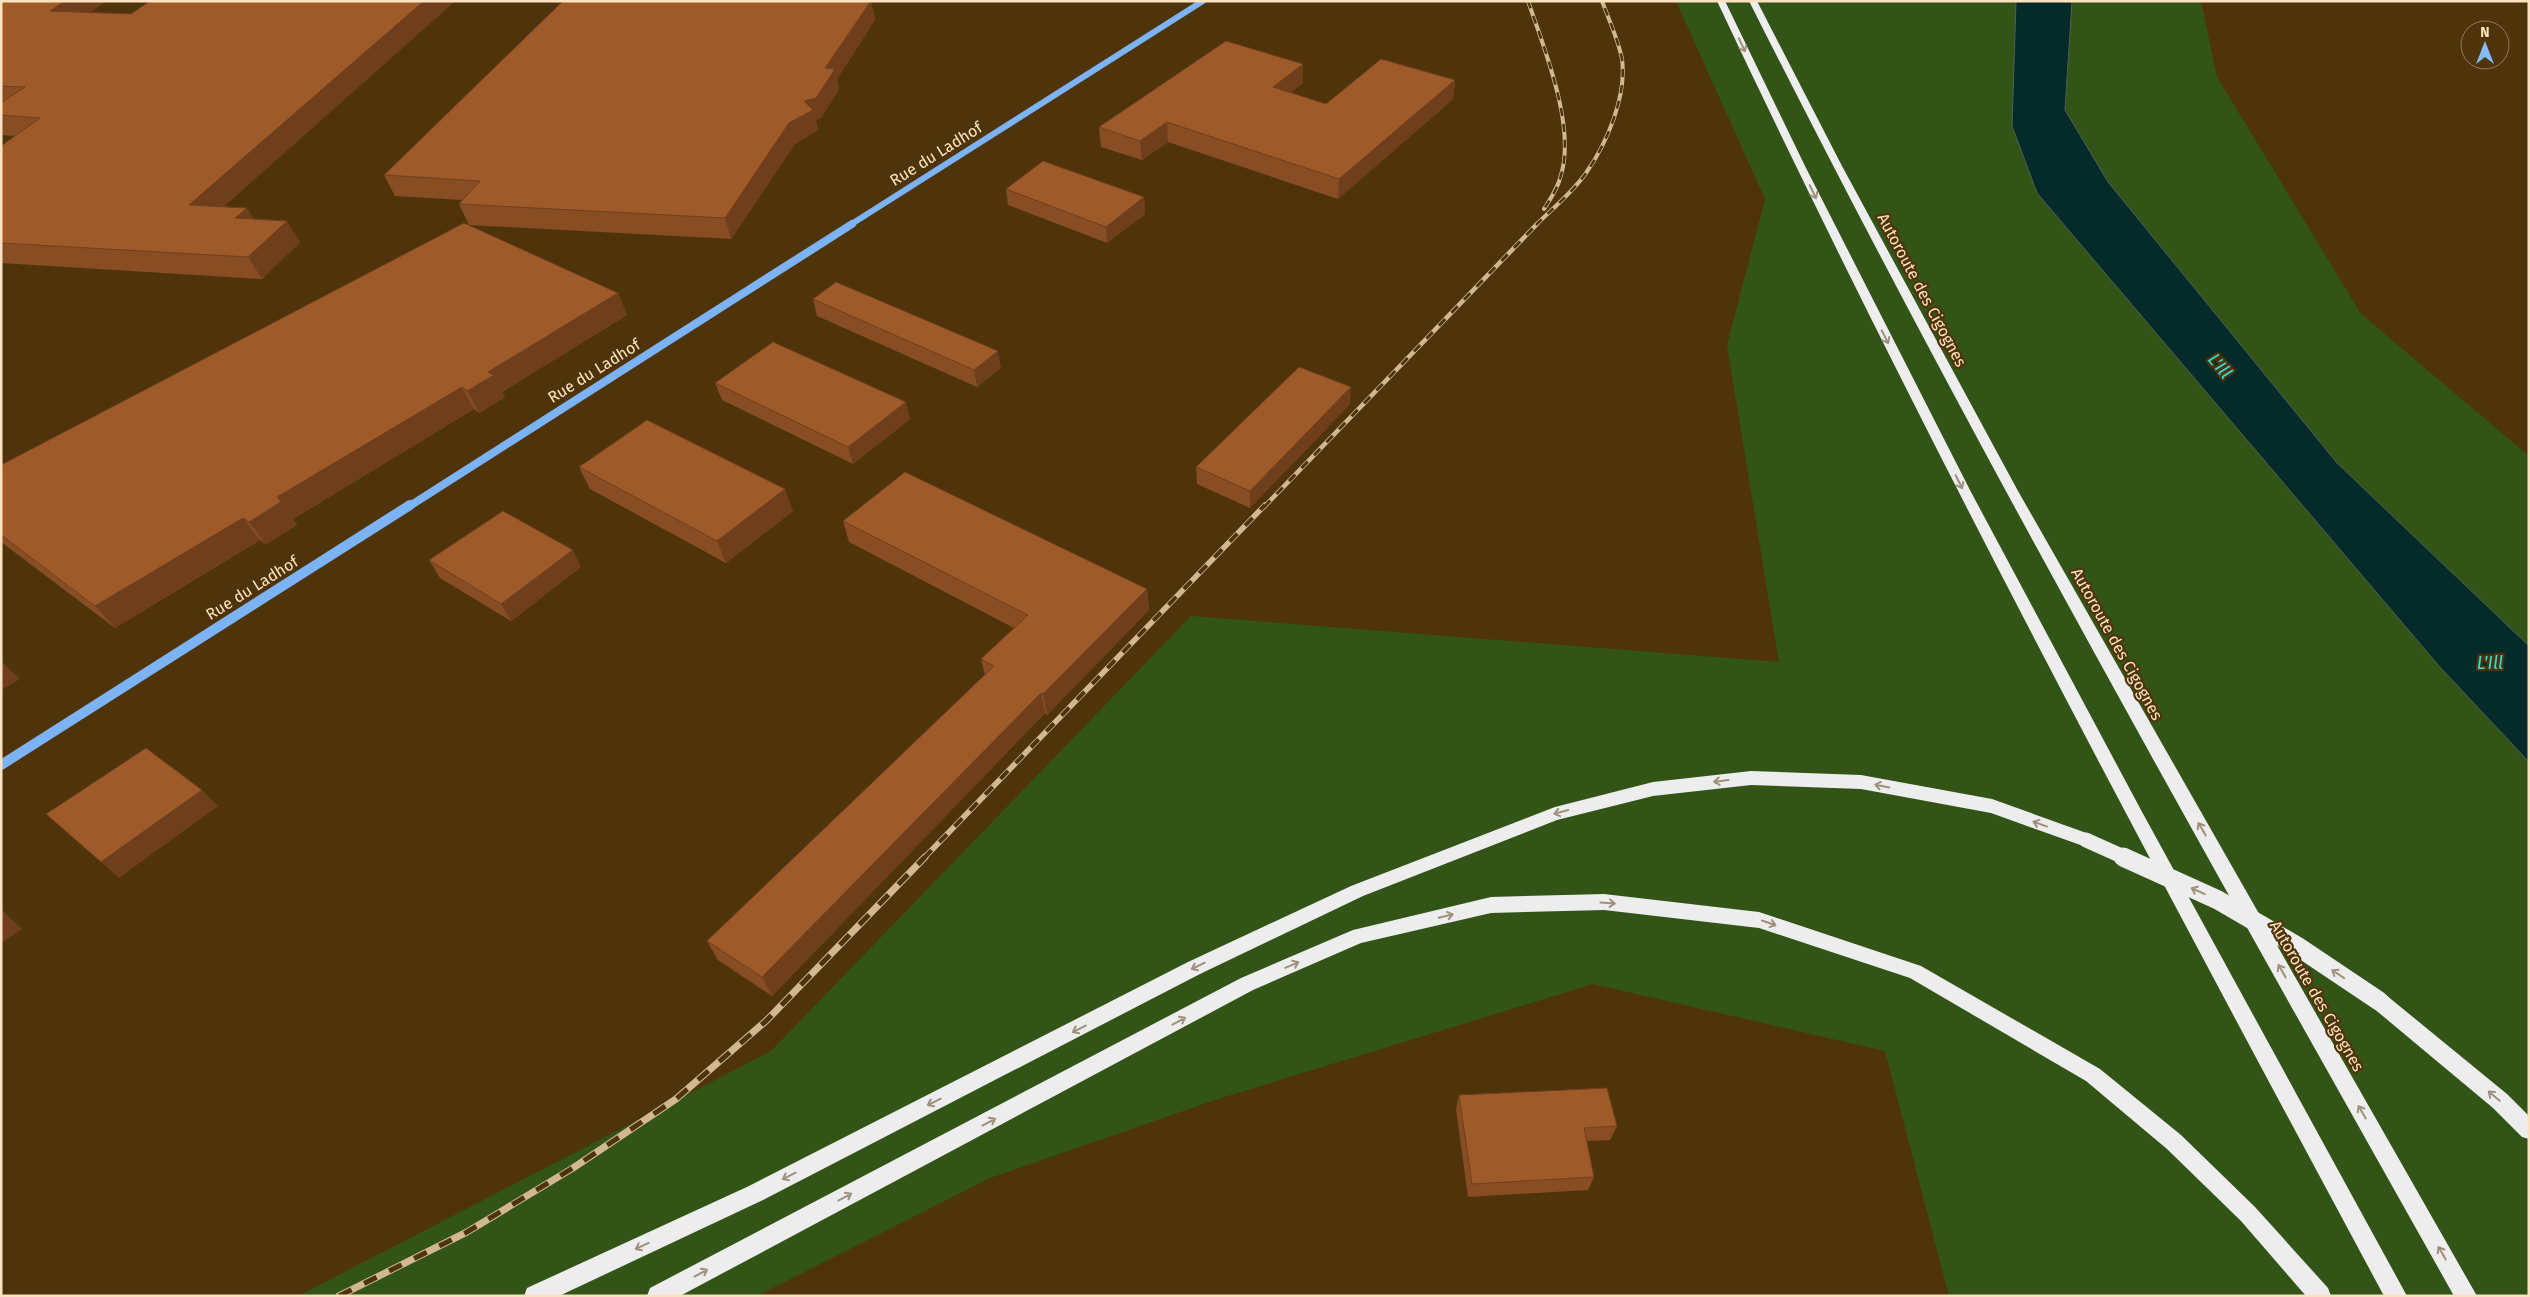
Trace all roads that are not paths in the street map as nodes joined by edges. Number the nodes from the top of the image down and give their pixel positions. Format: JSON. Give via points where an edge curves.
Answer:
{"nodes":[{"id":1,"x":1203,"y":1,"type":"edge"},
{"id":2,"x":1721,"y":1,"type":"edge"},
{"id":3,"x":1752,"y":1,"type":"edge"},
{"id":4,"x":1,"y":765,"type":"edge"},
{"id":5,"x":2529,"y":1130,"type":"edge"},
{"id":6,"x":535,"y":1296,"type":"edge"},
{"id":7,"x":658,"y":1296,"type":"edge"},
{"id":8,"x":2320,"y":1296,"type":"edge"},
{"id":9,"x":2396,"y":1296,"type":"edge"},
{"id":10,"x":2466,"y":1296,"type":"edge"}],
"edges":[{"from":1,"to":4,"type":"main road","name":"Rue du Ladhof"},
{"from":2,"to":9,"type":"highway","one_way":true,"via":[[1822,212],[2012,586]]},
{"from":10,"to":3,"type":"highway","name":"Autoroute des Cigognes","one_way":true,"via":[[2019,505],[1866,222]]},
{"from":5,"to":6,"type":"highway","one_way":true,"bridge":true,"via":[[2500,1101],[2379,1001],[2297,946],[2218,900],[2086,840],[1992,806],[1861,782],[1751,778],[1653,790],[1555,814],[1357,891],[1194,968],[756,1192]]},
{"from":7,"to":8,"type":"highway","one_way":true,"via":[[1248,984],[1359,936],[1491,905],[1604,902],[1759,920],[1915,972],[2093,1075],[2174,1142],[2235,1200]]}]}
